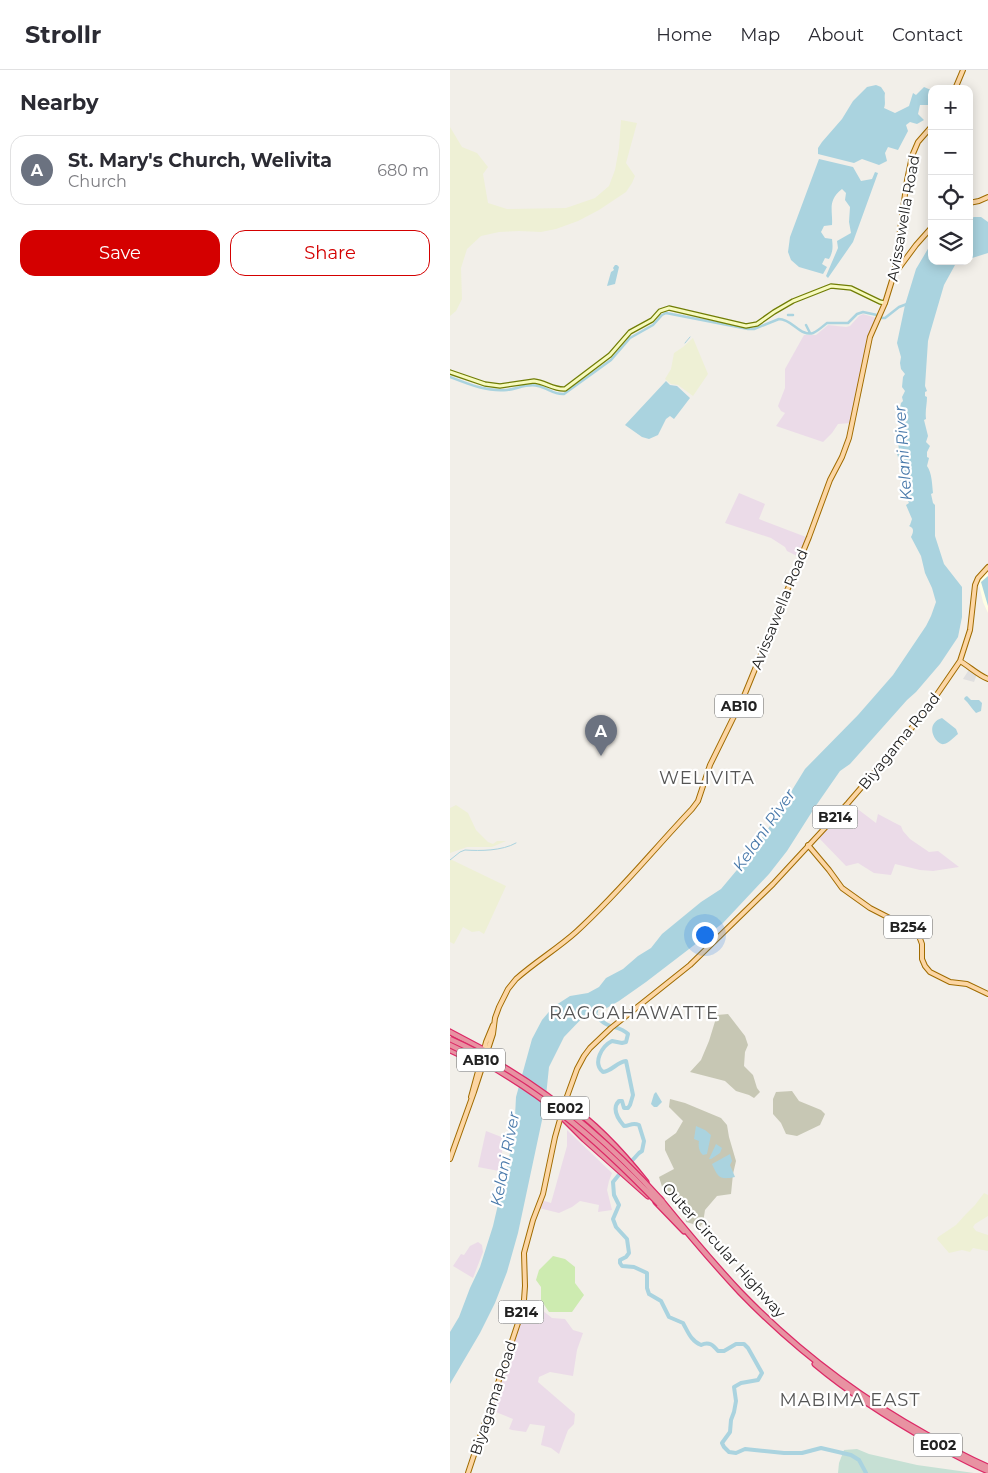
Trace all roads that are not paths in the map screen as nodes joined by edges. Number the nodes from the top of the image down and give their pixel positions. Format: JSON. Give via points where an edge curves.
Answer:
{"nodes":[{"id":1,"x":963,"y":70,"type":"edge"},
{"id":2,"x":957,"y":85,"type":"edge"},
{"id":3,"x":928,"y":130,"type":"edge"},
{"id":4,"x":988,"y":197,"type":"edge"},
{"id":5,"x":973,"y":202,"type":"edge"},
{"id":6,"x":928,"y":232,"type":"edge"},
{"id":7,"x":894,"y":274,"type":"junction"},
{"id":8,"x":885,"y":303,"type":"junction"},
{"id":9,"x":450,"y":372,"type":"edge"},
{"id":10,"x":988,"y":567,"type":"edge"},
{"id":11,"x":960,"y":661,"type":"junction"},
{"id":12,"x":988,"y":679,"type":"edge"},
{"id":13,"x":808,"y":845,"type":"junction"},
{"id":14,"x":988,"y":994,"type":"edge"},
{"id":15,"x":495,"y":1022,"type":"junction"},
{"id":16,"x":450,"y":1032,"type":"edge"},
{"id":17,"x":450,"y":1039,"type":"edge"},
{"id":18,"x":450,"y":1045,"type":"edge"},
{"id":19,"x":450,"y":1050,"type":"edge"},
{"id":20,"x":484,"y":1050,"type":"junction"},
{"id":21,"x":480,"y":1064,"type":"junction"},
{"id":22,"x":574,"y":1079,"type":"junction"},
{"id":23,"x":471,"y":1099,"type":"junction"},
{"id":24,"x":567,"y":1104,"type":"junction"},
{"id":25,"x":563,"y":1118,"type":"junction"},
{"id":26,"x":561,"y":1125,"type":"junction"},
{"id":27,"x":570,"y":1126,"type":"junction"},
{"id":28,"x":553,"y":1148,"type":"junction"},
{"id":29,"x":450,"y":1159,"type":"edge"},
{"id":30,"x":660,"y":1203,"type":"junction"},
{"id":31,"x":890,"y":1416,"type":"junction"},
{"id":32,"x":988,"y":1467,"type":"edge"},
{"id":33,"x":988,"y":1471,"type":"edge"},
{"id":34,"x":468,"y":1473,"type":"edge"}],
"edges":[{"from":1,"to":2,"type":"main road"},
{"from":3,"to":7,"type":"main road","name":"Avissawella Road","via":[[918,142],[910,166]]},
{"from":4,"to":5,"type":"main road"},
{"from":6,"to":7,"type":"main road","number":"AB10"},
{"from":7,"to":8,"type":"main road","name":"Avissawella Road","number":"AB10"},
{"from":8,"to":9,"type":"main road","via":[[851,288],[831,286],[793,301],[758,324],[746,326],[669,308],[660,310],[652,320],[626,335],[610,355],[560,390],[534,381],[500,386],[485,384]]},
{"from":8,"to":15,"type":"main road","name":"Avissawella Road","number":"AB10","via":[[870,337],[846,447],[744,696],[710,765],[698,801],[620,889],[576,932],[513,982],[501,1002]]},
{"from":10,"to":11,"type":"main road","name":"Biyagama Road","number":"B214","via":[[975,585],[970,630]]},
{"from":11,"to":12,"type":"main road"},
{"from":11,"to":13,"type":"main road","name":"Biyagama Road","number":"B214","via":[[932,704]]},
{"from":13,"to":14,"type":"main road","number":"B254","via":[[842,888],[917,934],[924,962],[932,974]]},
{"from":13,"to":22,"type":"main road","name":"Biyagama Road","number":"B214","via":[[703,953],[590,1048]]},
{"from":15,"to":20,"type":"main road","name":"Avissawella Road","number":"AB10"},
{"from":15,"to":23,"type":"main road","name":"Avissawella Road","number":"AB10"},
{"from":16,"to":20,"type":"highway"},
{"from":17,"to":30,"type":"highway","name":"Outer Circular Highway","number":"E002","bridge":true,"via":[[513,1072],[562,1106],[616,1152]]},
{"from":18,"to":30,"type":"highway","name":"Outer Circular Highway","number":"E002","bridge":true,"via":[[504,1074],[559,1111]]},
{"from":19,"to":21,"type":"highway"},
{"from":20,"to":21,"type":"main road","name":"Avissawella Road","number":"AB10"},
{"from":21,"to":23,"type":"main road","name":"Avissawella Road","number":"AB10"},
{"from":22,"to":24,"type":"main road","name":"Biyagama Road","number":"B214"},
{"from":22,"to":28,"type":"main road","name":"Biyagama Road","number":"B214"},
{"from":23,"to":29,"type":"main road","name":"Avissawella Road","number":"AB10"},
{"from":24,"to":25,"type":"main road","name":"Biyagama Road","number":"B214"},
{"from":24,"to":30,"type":"highway","bridge":true,"via":[[625,1156]]},
{"from":25,"to":26,"type":"main road","name":"Biyagama Road","number":"B214"},
{"from":25,"to":27,"type":"highway"},
{"from":26,"to":27,"type":"highway"},
{"from":26,"to":28,"type":"main road","name":"Biyagama Road","number":"B214"},
{"from":27,"to":30,"type":"highway","bridge":true},
{"from":28,"to":34,"type":"main road","name":"Biyagama Road","number":"B214","via":[[543,1194],[524,1253],[526,1286],[521,1314]]},
{"from":30,"to":31,"type":"highway","name":"Outer Circular Highway","number":"E002","via":[[740,1291],[798,1348]]},
{"from":31,"to":32,"type":"highway","name":"Outer Circular Highway","number":"E002"},
{"from":31,"to":33,"type":"highway","name":"Outer Circular Highway","number":"E002"}]}
